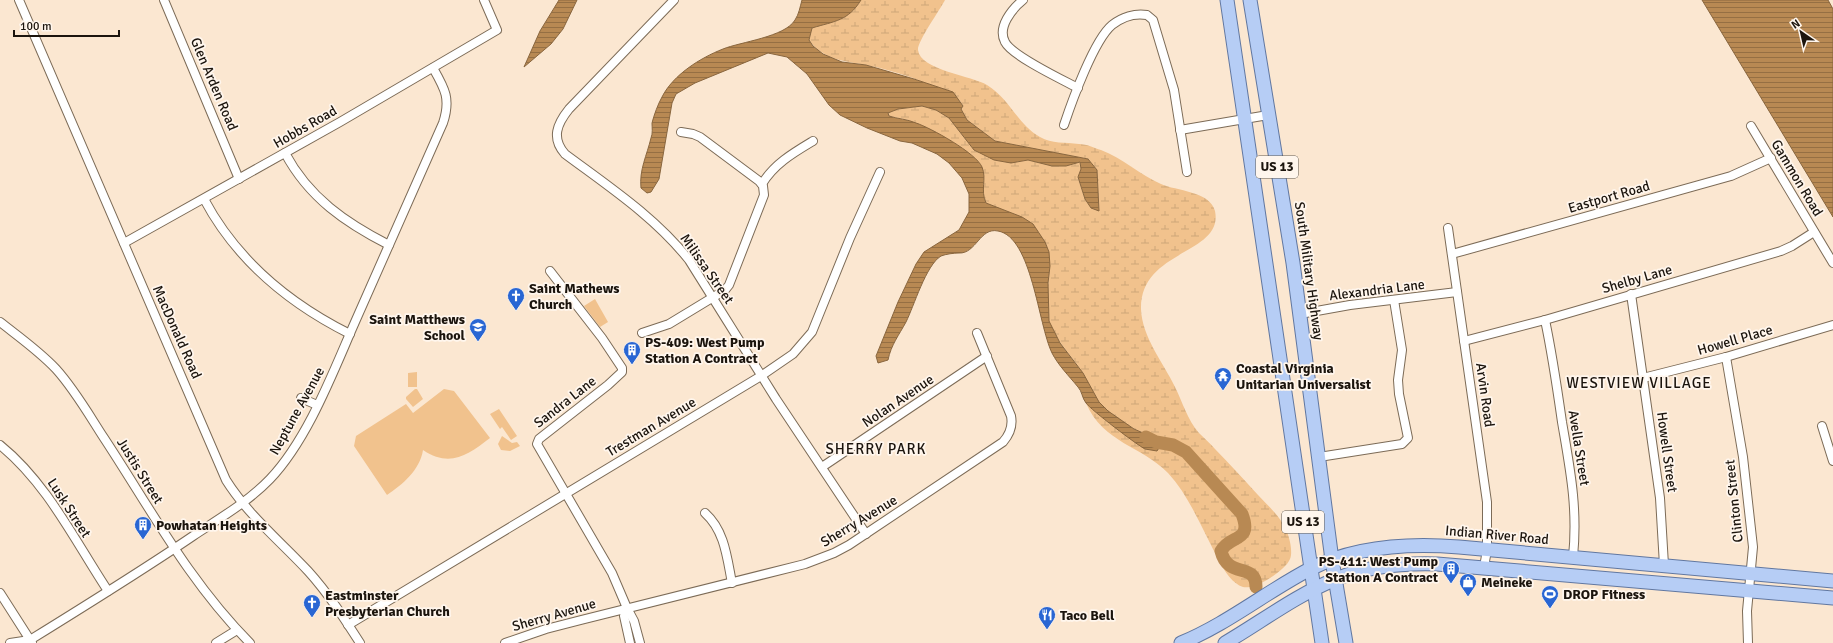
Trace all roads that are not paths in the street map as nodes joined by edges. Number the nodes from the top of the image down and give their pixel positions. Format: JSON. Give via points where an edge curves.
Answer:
{"nodes":[{"id":1,"x":19,"y":0,"type":"edge"},
{"id":2,"x":164,"y":0,"type":"edge"},
{"id":3,"x":484,"y":0,"type":"edge"},
{"id":4,"x":674,"y":0,"type":"edge"},
{"id":5,"x":1023,"y":0,"type":"edge"},
{"id":6,"x":1227,"y":0,"type":"edge"},
{"id":7,"x":1250,"y":0,"type":"edge"},
{"id":8,"x":433,"y":68,"type":"junction"},
{"id":9,"x":1078,"y":88,"type":"junction"},
{"id":10,"x":1268,"y":115,"type":"junction"},
{"id":11,"x":1244,"y":119,"type":"junction"},
{"id":12,"x":1064,"y":125,"type":"dead end"},
{"id":13,"x":1751,"y":126,"type":"dead end"},
{"id":14,"x":1180,"y":130,"type":"junction"},
{"id":15,"x":681,"y":132,"type":"dead end"},
{"id":16,"x":812,"y":141,"type":"dead end"},
{"id":17,"x":285,"y":153,"type":"junction"},
{"id":18,"x":1771,"y":158,"type":"junction"},
{"id":19,"x":880,"y":172,"type":"dead end"},
{"id":20,"x":1187,"y":172,"type":"dead end"},
{"id":21,"x":240,"y":179,"type":"junction"},
{"id":22,"x":762,"y":184,"type":"junction"},
{"id":23,"x":204,"y":199,"type":"junction"},
{"id":24,"x":1448,"y":228,"type":"dead end"},
{"id":25,"x":1814,"y":232,"type":"junction"},
{"id":26,"x":124,"y":243,"type":"junction"},
{"id":27,"x":389,"y":245,"type":"junction"},
{"id":28,"x":1452,"y":254,"type":"junction"},
{"id":29,"x":1833,"y":263,"type":"edge"},
{"id":30,"x":550,"y":271,"type":"dead end"},
{"id":31,"x":1457,"y":292,"type":"junction"},
{"id":32,"x":1631,"y":294,"type":"junction"},
{"id":33,"x":713,"y":298,"type":"junction"},
{"id":34,"x":1394,"y":300,"type":"junction"},
{"id":35,"x":1300,"y":314,"type":"junction"},
{"id":36,"x":1545,"y":320,"type":"junction"},
{"id":37,"x":0,"y":322,"type":"edge"},
{"id":38,"x":1833,"y":325,"type":"edge"},
{"id":39,"x":642,"y":333,"type":"dead end"},
{"id":40,"x":977,"y":333,"type":"dead end"},
{"id":41,"x":350,"y":334,"type":"junction"},
{"id":42,"x":1464,"y":341,"type":"junction"},
{"id":43,"x":987,"y":356,"type":"junction"},
{"id":44,"x":1726,"y":357,"type":"junction"},
{"id":45,"x":761,"y":376,"type":"junction"},
{"id":46,"x":1643,"y":378,"type":"junction"},
{"id":47,"x":301,"y":398,"type":"dead end"},
{"id":48,"x":317,"y":405,"type":"junction"},
{"id":49,"x":1822,"y":426,"type":"dead end"},
{"id":50,"x":0,"y":445,"type":"edge"},
{"id":51,"x":1319,"y":457,"type":"junction"},
{"id":52,"x":1833,"y":461,"type":"edge"},
{"id":53,"x":822,"y":467,"type":"junction"},
{"id":54,"x":566,"y":493,"type":"junction"},
{"id":55,"x":242,"y":503,"type":"junction"},
{"id":56,"x":705,"y":513,"type":"dead end"},
{"id":57,"x":866,"y":534,"type":"junction"},
{"id":58,"x":174,"y":549,"type":"junction"},
{"id":59,"x":1487,"y":550,"type":"junction"},
{"id":60,"x":1573,"y":557,"type":"junction"},
{"id":61,"x":1332,"y":560,"type":"junction"},
{"id":62,"x":1664,"y":565,"type":"junction"},
{"id":63,"x":1484,"y":568,"type":"junction"},
{"id":64,"x":1310,"y":569,"type":"junction"},
{"id":65,"x":1751,"y":574,"type":"junction"},
{"id":66,"x":1335,"y":579,"type":"junction"},
{"id":67,"x":1833,"y":581,"type":"edge"},
{"id":68,"x":732,"y":583,"type":"junction"},
{"id":69,"x":1314,"y":589,"type":"junction"},
{"id":70,"x":108,"y":591,"type":"junction"},
{"id":71,"x":1749,"y":591,"type":"junction"},
{"id":72,"x":0,"y":593,"type":"edge"},
{"id":73,"x":1833,"y":598,"type":"edge"},
{"id":74,"x":627,"y":608,"type":"junction"},
{"id":75,"x":348,"y":624,"type":"junction"},
{"id":76,"x":237,"y":630,"type":"junction"},
{"id":77,"x":31,"y":642,"type":"edge"},
{"id":78,"x":10,"y":643,"type":"edge"},
{"id":79,"x":216,"y":643,"type":"edge"},
{"id":80,"x":250,"y":643,"type":"edge"},
{"id":81,"x":360,"y":643,"type":"edge"},
{"id":82,"x":505,"y":643,"type":"edge"},
{"id":83,"x":630,"y":643,"type":"edge"},
{"id":84,"x":640,"y":643,"type":"edge"},
{"id":85,"x":1181,"y":643,"type":"edge"},
{"id":86,"x":1225,"y":643,"type":"edge"},
{"id":87,"x":1322,"y":643,"type":"edge"},
{"id":88,"x":1346,"y":643,"type":"edge"},
{"id":89,"x":1748,"y":643,"type":"edge"}],
"edges":[{"from":1,"to":26,"type":"street","name":"MacDonald Road"},
{"from":2,"to":21,"type":"street","name":"Glen Arden Road"},
{"from":3,"to":8,"type":"street","name":"Hobbs Road","via":[[497,30]]},
{"from":4,"to":33,"type":"street","name":"Milissa Street","via":[[562,118],[557,131],[558,143],[565,154],[609,186],[665,233],[689,260]]},
{"from":5,"to":9,"type":"street","via":[[1010,14],[1002,31],[1008,47]]},
{"from":6,"to":11,"type":"main road","number":"US 13"},
{"from":7,"to":10,"type":"main road","name":"South Military Highway","number":"US 13"},
{"from":8,"to":17,"type":"street","name":"Hobbs Road"},
{"from":8,"to":27,"type":"street","name":"Neptune Avenue","via":[[447,96],[447,111]]},
{"from":9,"to":12,"type":"street"},
{"from":9,"to":14,"type":"street","via":[[1111,25],[1124,17],[1147,15],[1153,20],[1174,90]]},
{"from":10,"to":11,"type":"street"},
{"from":10,"to":35,"type":"main road","name":"South Military Highway","number":"US 13"},
{"from":11,"to":14,"type":"street"},
{"from":11,"to":64,"type":"main road","number":"US 13"},
{"from":13,"to":18,"type":"street","name":"Gammon Road"},
{"from":14,"to":20,"type":"street"},
{"from":15,"to":22,"type":"street","via":[[700,137]]},
{"from":16,"to":22,"type":"street","via":[[786,157]]},
{"from":17,"to":21,"type":"street","name":"Hobbs Road"},
{"from":17,"to":27,"type":"street","via":[[305,182],[331,210],[365,233]]},
{"from":18,"to":25,"type":"street","name":"Gammon Road"},
{"from":18,"to":28,"type":"street","name":"Eastport Road","via":[[1730,176]]},
{"from":19,"to":45,"type":"street","name":"Trestman Avenue","via":[[812,332],[793,354]]},
{"from":21,"to":23,"type":"street","name":"Hobbs Road"},
{"from":22,"to":33,"type":"street","via":[[764,195],[729,285]]},
{"from":23,"to":26,"type":"street","name":"Hobbs Road"},
{"from":23,"to":41,"type":"street","via":[[231,242],[260,274],[292,300]]},
{"from":24,"to":28,"type":"street","name":"Arvin Road"},
{"from":25,"to":29,"type":"street","name":"Gammon Road"},
{"from":25,"to":32,"type":"street","name":"Shelby Lane","via":[[1781,251]]},
{"from":26,"to":55,"type":"street","name":"MacDonald Road","via":[[223,473]]},
{"from":27,"to":41,"type":"street","name":"Neptune Avenue"},
{"from":28,"to":31,"type":"street","name":"Arvin Road"},
{"from":30,"to":54,"type":"street","name":"Sandra Lane","via":[[622,368],[621,375],[537,441]]},
{"from":31,"to":34,"type":"street","name":"Alexandria Lane"},
{"from":31,"to":42,"type":"street","name":"Arvin Road"},
{"from":32,"to":36,"type":"street","name":"Shelby Lane"},
{"from":32,"to":46,"type":"street","name":"Howell Street"},
{"from":33,"to":39,"type":"street","via":[[669,324]]},
{"from":33,"to":45,"type":"street","name":"Milissa Street"},
{"from":34,"to":35,"type":"street","name":"Alexandria Lane"},
{"from":34,"to":51,"type":"street","via":[[1402,350],[1399,394],[1408,438],[1402,444]]},
{"from":35,"to":51,"type":"main road","name":"South Military Highway","number":"US 13"},
{"from":36,"to":42,"type":"street","name":"Shelby Lane"},
{"from":36,"to":60,"type":"street","name":"Avella Street","via":[[1573,491]]},
{"from":37,"to":58,"type":"street","name":"Justis Street","via":[[46,359],[67,383]]},
{"from":38,"to":44,"type":"street","name":"Howell Place"},
{"from":40,"to":43,"type":"street","name":"Sherry Avenue"},
{"from":41,"to":48,"type":"street","name":"Neptune Avenue"},
{"from":42,"to":59,"type":"street","name":"Arvin Road","via":[[1484,478]]},
{"from":43,"to":53,"type":"street","name":"Nolan Avenue"},
{"from":43,"to":57,"type":"street","name":"Sherry Avenue","via":[[1011,416],[1011,428],[1007,437]]},
{"from":44,"to":46,"type":"street","name":"Howell Place"},
{"from":44,"to":65,"type":"street","name":"Clinton Street","via":[[1738,422],[1749,507],[1753,547]]},
{"from":45,"to":53,"type":"street","name":"Milissa Street"},
{"from":45,"to":54,"type":"street","name":"Trestman Avenue"},
{"from":46,"to":62,"type":"street","name":"Howell Street","via":[[1660,498]]},
{"from":47,"to":48,"type":"street"},
{"from":48,"to":55,"type":"street","name":"Neptune Avenue","via":[[283,464]]},
{"from":49,"to":52,"type":"street"},
{"from":50,"to":70,"type":"street","name":"Lusk Street","via":[[31,474]]},
{"from":51,"to":61,"type":"main road","name":"South Military Highway","number":"US 13"},
{"from":53,"to":57,"type":"street","name":"Milissa Street"},
{"from":54,"to":74,"type":"street","name":"Sandra Lane","via":[[612,573]]},
{"from":54,"to":75,"type":"street","name":"Trestman Avenue"},
{"from":55,"to":58,"type":"street","name":"Neptune Avenue"},
{"from":55,"to":75,"type":"street","name":"MacDonald Road","via":[[308,572]]},
{"from":56,"to":68,"type":"street","via":[[721,535]]},
{"from":57,"to":68,"type":"street","name":"Sherry Avenue","via":[[818,560]]},
{"from":58,"to":70,"type":"street","name":"Neptune Avenue"},
{"from":58,"to":76,"type":"street","name":"Justis Street","via":[[210,599]]},
{"from":59,"to":60,"type":"main road","name":"Indian River Road"},
{"from":59,"to":61,"type":"main road","name":"Indian River Road","via":[[1436,545],[1407,546],[1368,551]]},
{"from":59,"to":63,"type":"street","name":"Arvin Road"},
{"from":60,"to":62,"type":"main road","name":"Indian River Road"},
{"from":61,"to":64,"type":"main road","name":"Indian River Road"},
{"from":61,"to":66,"type":"main road","name":"South Military Highway","number":"US 13"},
{"from":62,"to":65,"type":"main road","name":"Indian River Road"},
{"from":63,"to":66,"type":"main road","via":[[1436,564],[1400,565],[1371,568]]},
{"from":63,"to":71,"type":"main road"},
{"from":64,"to":69,"type":"main road","number":"US 13"},
{"from":64,"to":85,"type":"main road","name":"Indian River Road","via":[[1212,628]]},
{"from":65,"to":67,"type":"main road","name":"Indian River Road"},
{"from":65,"to":71,"type":"street","name":"Clinton Street"},
{"from":66,"to":69,"type":"main road"},
{"from":66,"to":88,"type":"main road","name":"South Military Highway","number":"US 13"},
{"from":68,"to":74,"type":"street","name":"Sherry Avenue"},
{"from":69,"to":86,"type":"main road"},
{"from":69,"to":87,"type":"main road","number":"US 13"},
{"from":70,"to":77,"type":"street","name":"Neptune Avenue"},
{"from":71,"to":73,"type":"main road"},
{"from":71,"to":89,"type":"street","name":"Clinton Street"},
{"from":72,"to":77,"type":"street"},
{"from":74,"to":82,"type":"street","name":"Sherry Avenue","via":[[546,629]]},
{"from":74,"to":83,"type":"street","name":"Sandra Lane","via":[[624,616]]},
{"from":74,"to":84,"type":"street","name":"Sandra Lane","via":[[634,621]]},
{"from":75,"to":81,"type":"street","name":"MacDonald Road"},
{"from":76,"to":79,"type":"street"},
{"from":76,"to":80,"type":"street","name":"Justis Street"},
{"from":77,"to":78,"type":"street","name":"Neptune Avenue"}]}
